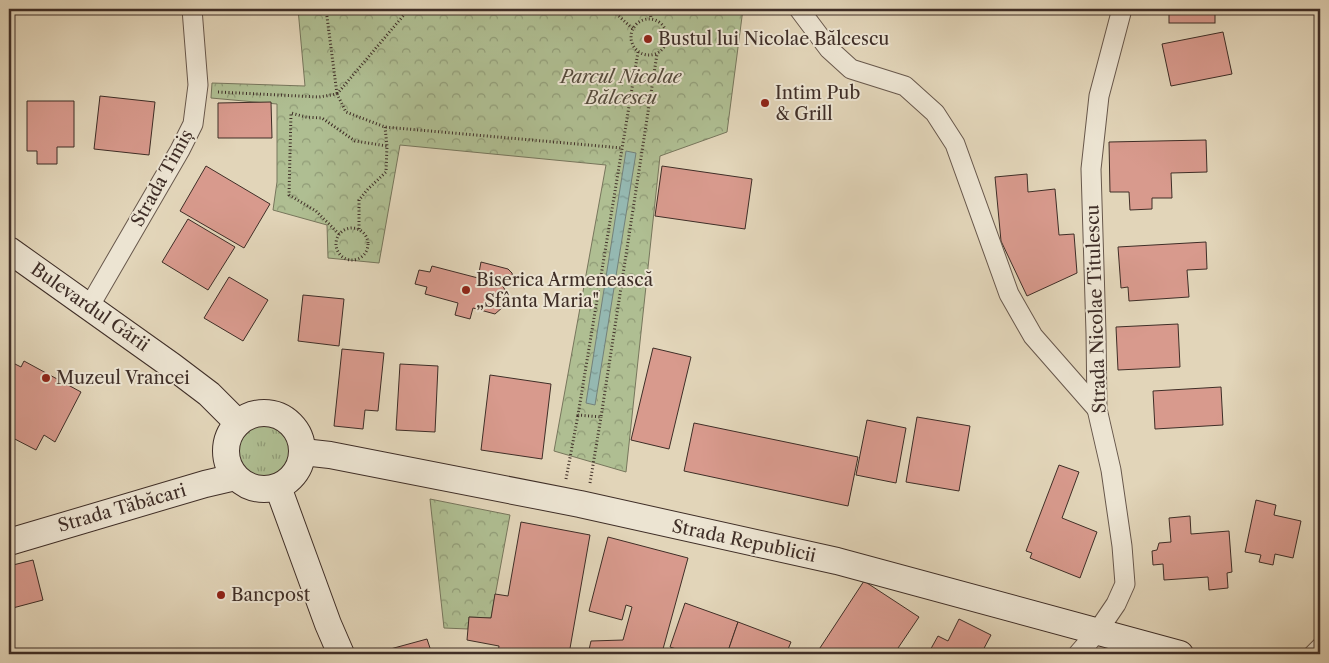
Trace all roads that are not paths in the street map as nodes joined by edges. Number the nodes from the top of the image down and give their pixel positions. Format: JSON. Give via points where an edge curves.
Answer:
{"nodes":[{"id":1,"x":192,"y":9,"type":"edge"},
{"id":2,"x":799,"y":9,"type":"edge"},
{"id":3,"x":1122,"y":9,"type":"edge"},
{"id":4,"x":9,"y":250,"type":"edge"},
{"id":5,"x":89,"y":307,"type":"junction"},
{"id":6,"x":1097,"y":409,"type":"junction"},
{"id":7,"x":238,"y":424,"type":"junction"},
{"id":8,"x":303,"y":452,"type":"junction"},
{"id":9,"x":235,"y":477,"type":"junction"},
{"id":10,"x":278,"y":487,"type":"junction"},
{"id":11,"x":11,"y":539,"type":"edge"},
{"id":12,"x":1097,"y":632,"type":"junction"},
{"id":13,"x":1320,"y":641,"type":"edge"},
{"id":14,"x":342,"y":654,"type":"edge"},
{"id":15,"x":1078,"y":654,"type":"edge"},
{"id":16,"x":1180,"y":654,"type":"edge"},
{"id":17,"x":1307,"y":654,"type":"edge"}],
"edges":[{"from":1,"to":5,"type":"street","name":"Strada Timiș","via":[[198,85],[193,124]]},
{"from":2,"to":6,"type":"street","via":[[829,49],[851,69],[905,86],[935,113],[955,144],[1009,294],[1033,336]]},
{"from":3,"to":6,"type":"street","name":"Strada Nicolae Titulescu","via":[[1098,96],[1091,168]]},
{"from":4,"to":5,"type":"main road","name":"Bulevardul Gării"},
{"from":5,"to":7,"type":"main road","name":"Bulevardul Gării","via":[[209,394]]},
{"from":6,"to":12,"type":"street","name":"Strada Nicolae Titulescu","via":[[1111,470],[1125,584]]},
{"from":7,"to":8,"type":"main road","via":[[244,418],[260,413],[279,416],[296,431]]},
{"from":7,"to":9,"type":"main road","via":[[226,445],[226,459]]},
{"from":8,"to":10,"type":"main road","via":[[301,462],[289,481]]},
{"from":8,"to":12,"type":"main road","name":"Strada Republicii","via":[[574,504],[837,561]]},
{"from":9,"to":10,"type":"main road","via":[[260,490]]},
{"from":9,"to":11,"type":"main road","name":"Strada Tăbăcari"},
{"from":10,"to":14,"type":"main road"},
{"from":12,"to":15,"type":"street","name":"Strada Nicolae Titulescu"},
{"from":12,"to":16,"type":"main road","name":"Strada Republicii"},
{"from":13,"to":17,"type":"lane"}]}
